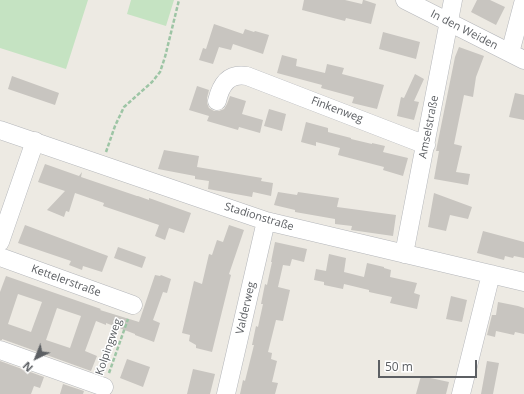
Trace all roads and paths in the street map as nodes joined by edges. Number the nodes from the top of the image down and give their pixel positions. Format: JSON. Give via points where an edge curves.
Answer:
{"nodes":[{"id":1,"x":179,"y":0,"type":"edge"},
{"id":2,"x":405,"y":0,"type":"edge"},
{"id":3,"x":453,"y":0,"type":"edge"},
{"id":4,"x":524,"y":0,"type":"edge"},
{"id":5,"x":449,"y":22,"type":"junction"},
{"id":6,"x":517,"y":56,"type":"edge"},
{"id":7,"x":217,"y":101,"type":"dead end"},
{"id":8,"x":0,"y":130,"type":"edge"},
{"id":9,"x":35,"y":142,"type":"junction"},
{"id":10,"x":426,"y":145,"type":"junction"},
{"id":11,"x":101,"y":164,"type":"junction"},
{"id":12,"x":266,"y":222,"type":"junction"},
{"id":13,"x":0,"y":242,"type":"edge"},
{"id":14,"x":404,"y":254,"type":"junction"},
{"id":15,"x":0,"y":257,"type":"edge"},
{"id":16,"x":491,"y":274,"type":"junction"},
{"id":17,"x":524,"y":282,"type":"edge"},
{"id":18,"x":133,"y":305,"type":"joint"},
{"id":19,"x":0,"y":350,"type":"edge"},
{"id":20,"x":104,"y":387,"type":"joint"},
{"id":21,"x":226,"y":394,"type":"edge"},
{"id":22,"x":461,"y":394,"type":"edge"}],
"edges":[{"from":1,"to":11,"type":"path","via":[[160,72],[124,107]]},
{"from":2,"to":5,"type":"street","name":"In den Weiden"},
{"from":3,"to":5,"type":"street","name":"Amselstraße"},
{"from":4,"to":6,"type":"street"},
{"from":5,"to":6,"type":"street","name":"In den Weiden"},
{"from":5,"to":10,"type":"street","name":"Amselstraße"},
{"from":7,"to":10,"type":"street","name":"Finkenweg","via":[[222,86],[228,80],[237,76],[247,76]]},
{"from":8,"to":9,"type":"street","name":"Stadionstraße"},
{"from":9,"to":11,"type":"street","name":"Stadionstraße"},
{"from":9,"to":13,"type":"street"},
{"from":10,"to":14,"type":"street","name":"Amselstraße"},
{"from":11,"to":12,"type":"street","name":"Stadionstraße"},
{"from":12,"to":14,"type":"street","name":"Stadionstraße"},
{"from":12,"to":21,"type":"street","name":"Valderweg"},
{"from":14,"to":16,"type":"street","name":"Stadionstraße"},
{"from":15,"to":18,"type":"street","name":"Kettelerstraße"},
{"from":16,"to":17,"type":"street","name":"Stadionstraße"},
{"from":16,"to":22,"type":"street"},
{"from":18,"to":20,"type":"path","name":"Kolpingweg"},
{"from":19,"to":20,"type":"street"}]}
